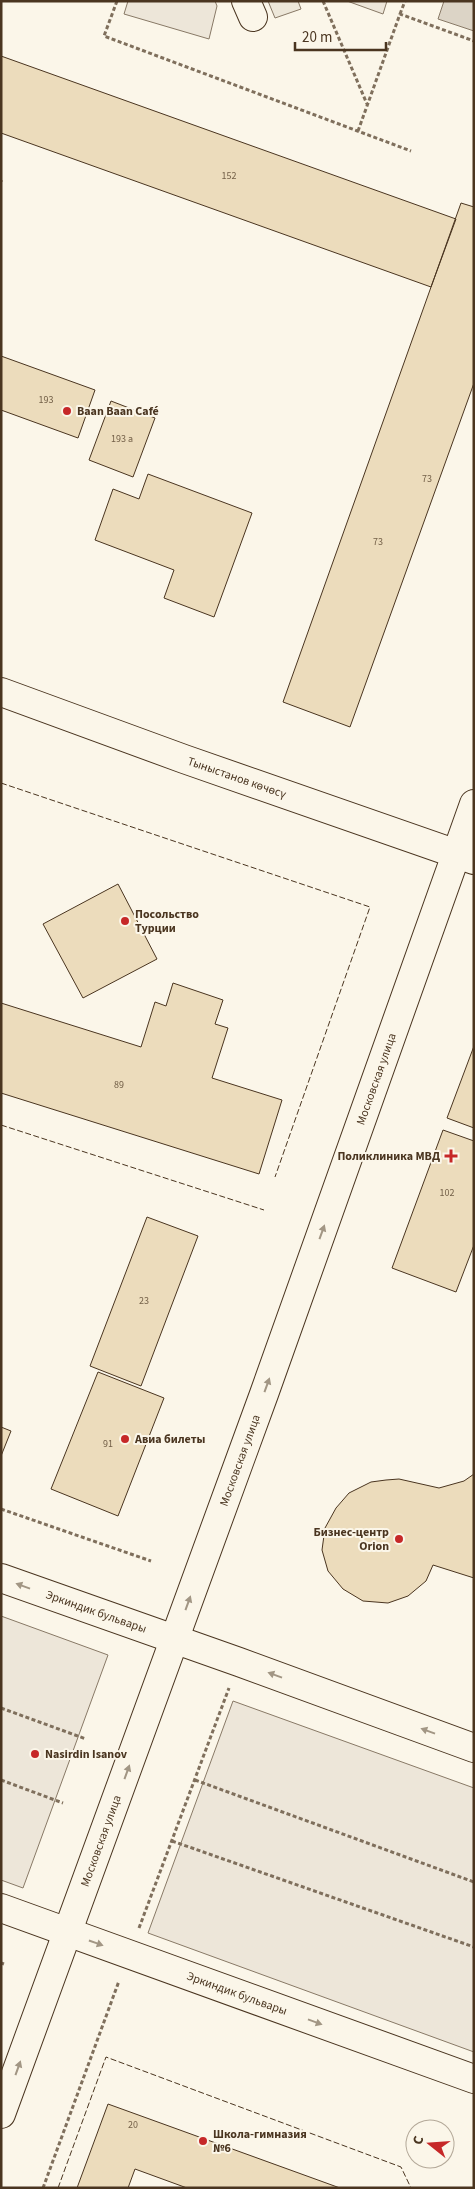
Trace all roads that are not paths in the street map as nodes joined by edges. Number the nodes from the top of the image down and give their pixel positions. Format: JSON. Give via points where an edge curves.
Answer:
{"nodes":[{"id":1,"x":1,"y":692,"type":"edge"},
{"id":2,"x":474,"y":804,"type":"edge"},
{"id":3,"x":465,"y":857,"type":"edge"},
{"id":4,"x":1,"y":1578,"type":"edge"},
{"id":5,"x":175,"y":1639,"type":"junction"},
{"id":6,"x":474,"y":1748,"type":"edge"},
{"id":7,"x":1,"y":1908,"type":"edge"},
{"id":8,"x":68,"y":1933,"type":"junction"},
{"id":9,"x":474,"y":2079,"type":"edge"},
{"id":10,"x":1,"y":2114,"type":"edge"}],
"edges":[{"from":1,"to":3,"type":"street","name":"Тыныстанов көчөсү"},
{"from":2,"to":3,"type":"street","name":"Московская улица"},
{"from":5,"to":3,"type":"street","name":"Московская улица","one_way":true},
{"from":5,"to":4,"type":"street","name":"Эркиндик бульвары","one_way":true},
{"from":6,"to":5,"type":"street","name":"Эркиндик бульвары","one_way":true},
{"from":8,"to":5,"type":"street","name":"Московская улица","one_way":true},
{"from":7,"to":8,"type":"street","name":"Эркиндик бульвары"},
{"from":8,"to":9,"type":"street","name":"Эркиндик бульвары","one_way":true},
{"from":10,"to":8,"type":"street","name":"Московская улица","one_way":true}]}
